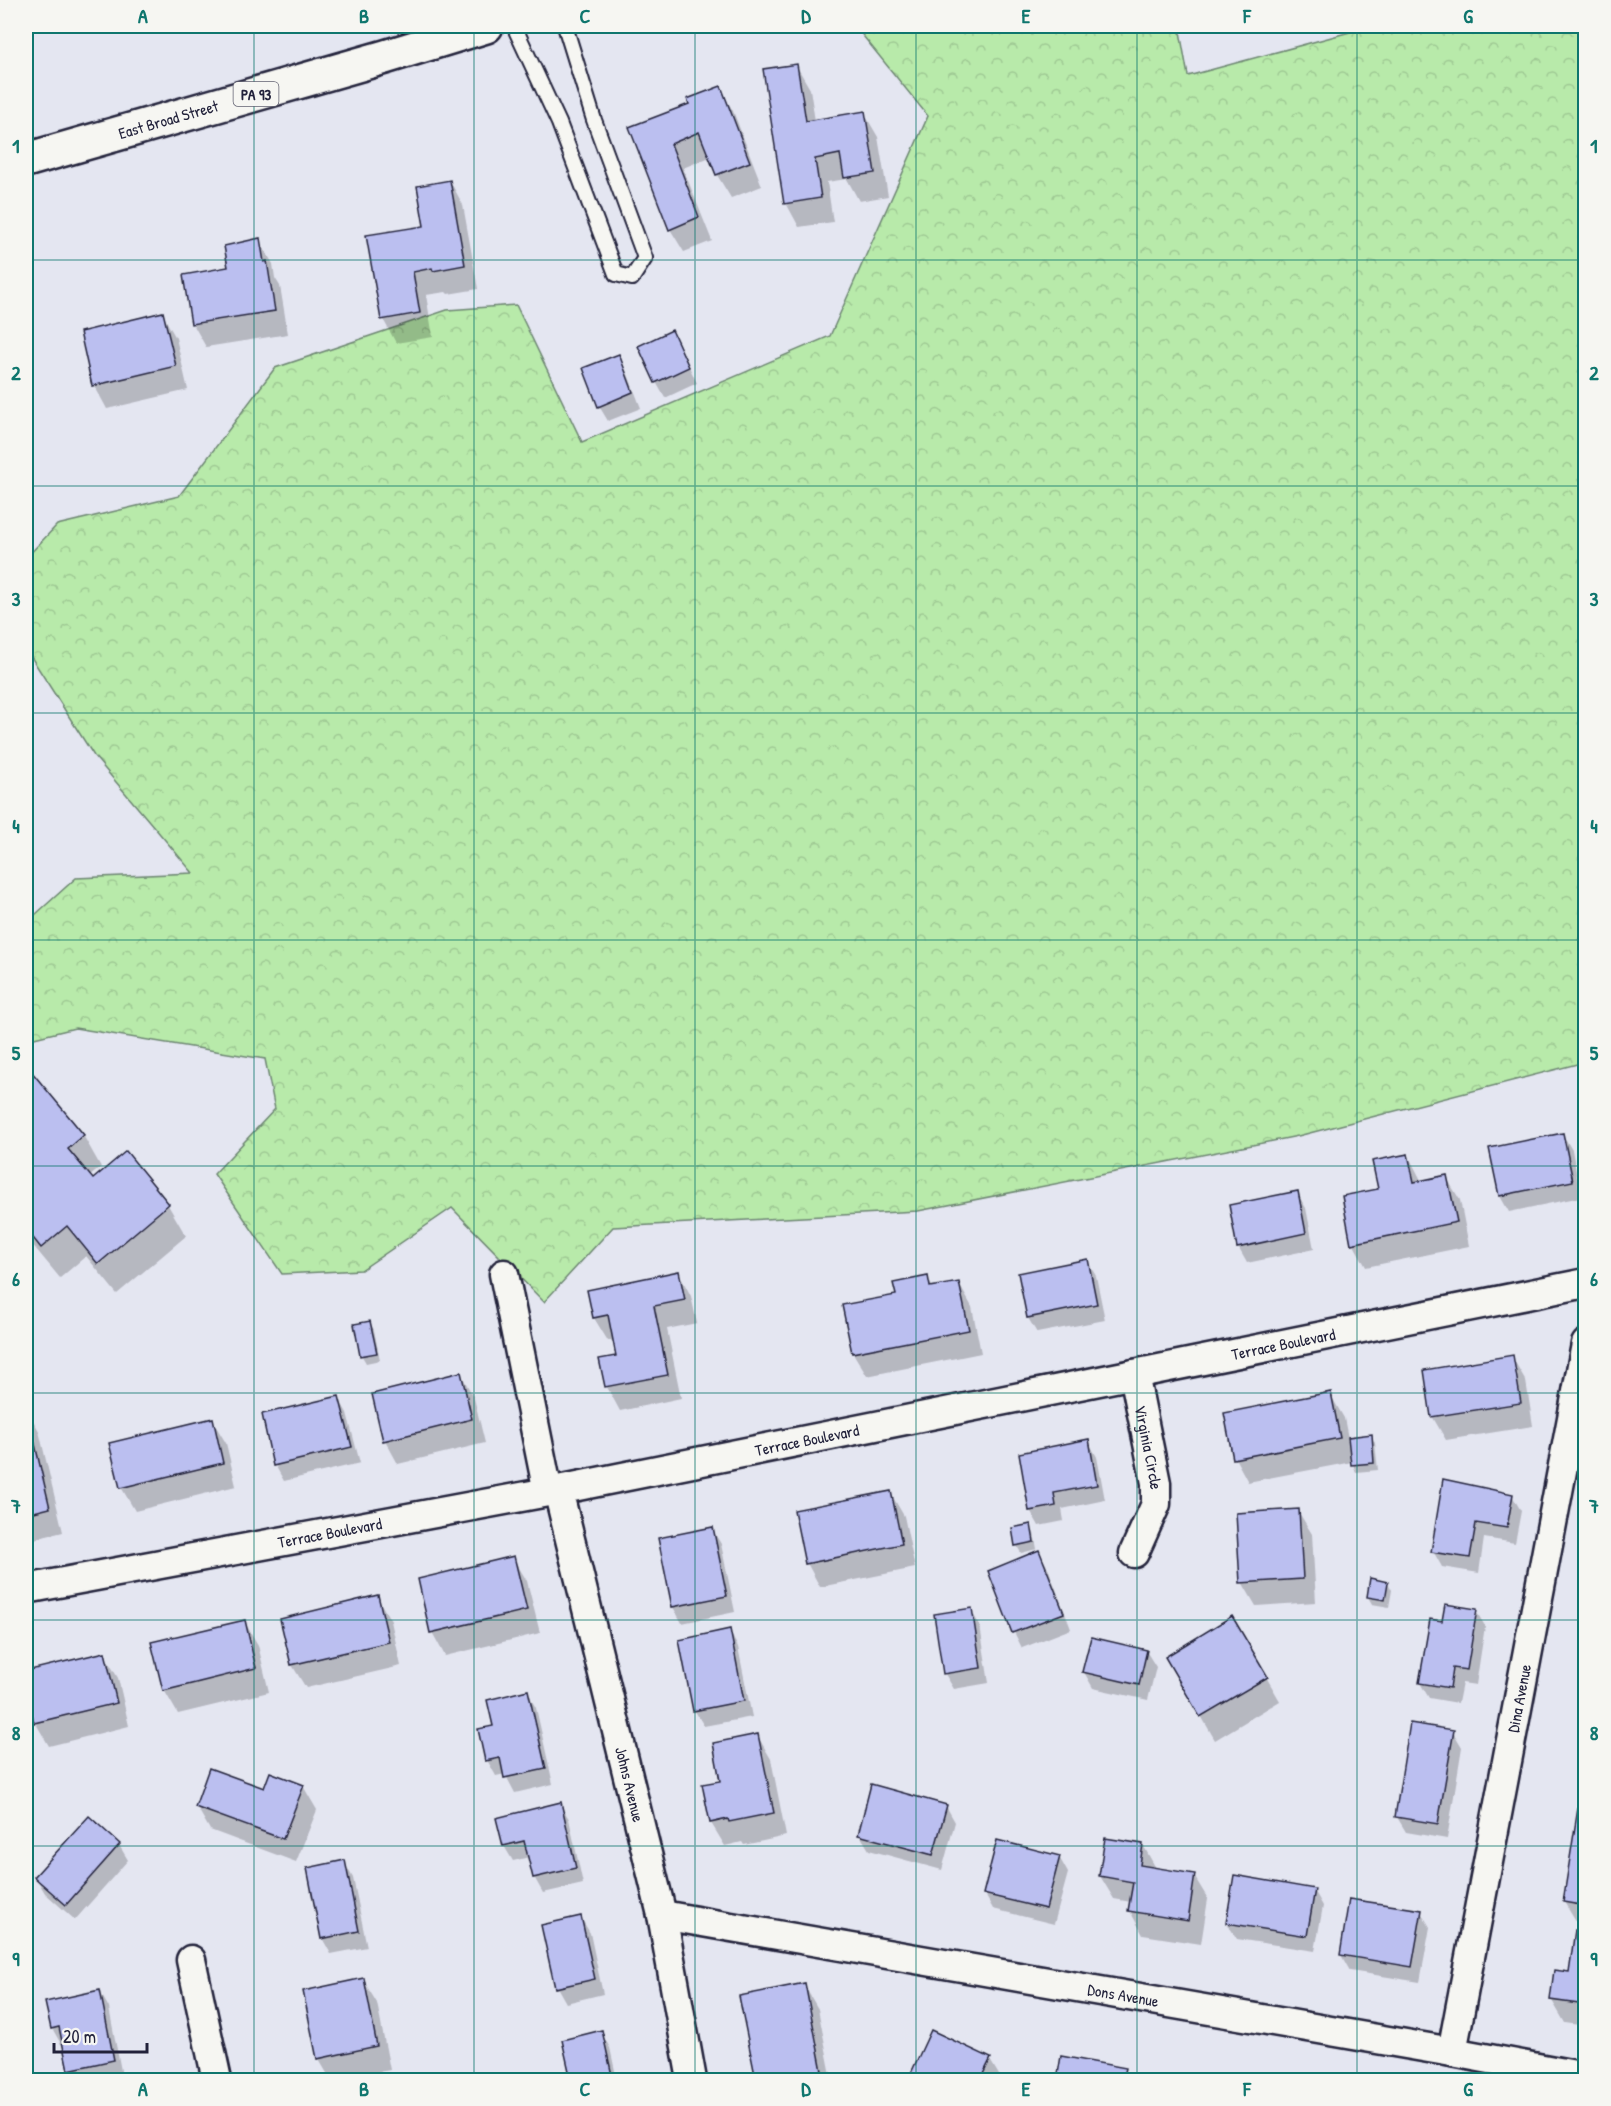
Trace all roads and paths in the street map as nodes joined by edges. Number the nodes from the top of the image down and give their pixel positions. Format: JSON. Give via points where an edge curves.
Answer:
{"nodes":[{"id":1,"x":486,"y":26,"type":"edge"},
{"id":2,"x":514,"y":26,"type":"edge"},
{"id":3,"x":565,"y":26,"type":"edge"},
{"id":4,"x":26,"y":160,"type":"edge"},
{"id":5,"x":504,"y":1274,"type":"dead end"},
{"id":6,"x":1586,"y":1283,"type":"edge"},
{"id":7,"x":1586,"y":1344,"type":"edge"},
{"id":8,"x":1134,"y":1374,"type":"junction"},
{"id":9,"x":553,"y":1491,"type":"junction"},
{"id":10,"x":1134,"y":1553,"type":"dead end"},
{"id":11,"x":26,"y":1589,"type":"edge"},
{"id":12,"x":662,"y":1915,"type":"junction"},
{"id":13,"x":191,"y":1960,"type":"dead end"},
{"id":14,"x":1452,"y":2052,"type":"junction"},
{"id":15,"x":1586,"y":2077,"type":"edge"},
{"id":16,"x":217,"y":2080,"type":"edge"},
{"id":17,"x":692,"y":2080,"type":"edge"}],
"edges":[{"from":1,"to":4,"type":"highway","name":"East Broad Street","number":"PA 93"},
{"from":2,"to":3,"type":"lane","via":[[559,123],[616,274],[632,278],[645,258],[594,120]]},
{"from":5,"to":9,"type":"street","name":"Johns Avenue"},
{"from":6,"to":8,"type":"street","name":"Terrace Boulevard"},
{"from":7,"to":14,"type":"street","name":"Dina Avenue"},
{"from":8,"to":9,"type":"street","name":"Terrace Boulevard"},
{"from":8,"to":10,"type":"street","name":"Virginia Circle","via":[[1156,1483],[1156,1504]]},
{"from":9,"to":11,"type":"street","name":"Terrace Boulevard"},
{"from":9,"to":12,"type":"street","name":"Johns Avenue"},
{"from":12,"to":14,"type":"street","name":"Dons Avenue"},
{"from":12,"to":17,"type":"street","name":"Johns Avenue"},
{"from":13,"to":16,"type":"street"},
{"from":14,"to":15,"type":"street","name":"Dons Avenue"}]}
